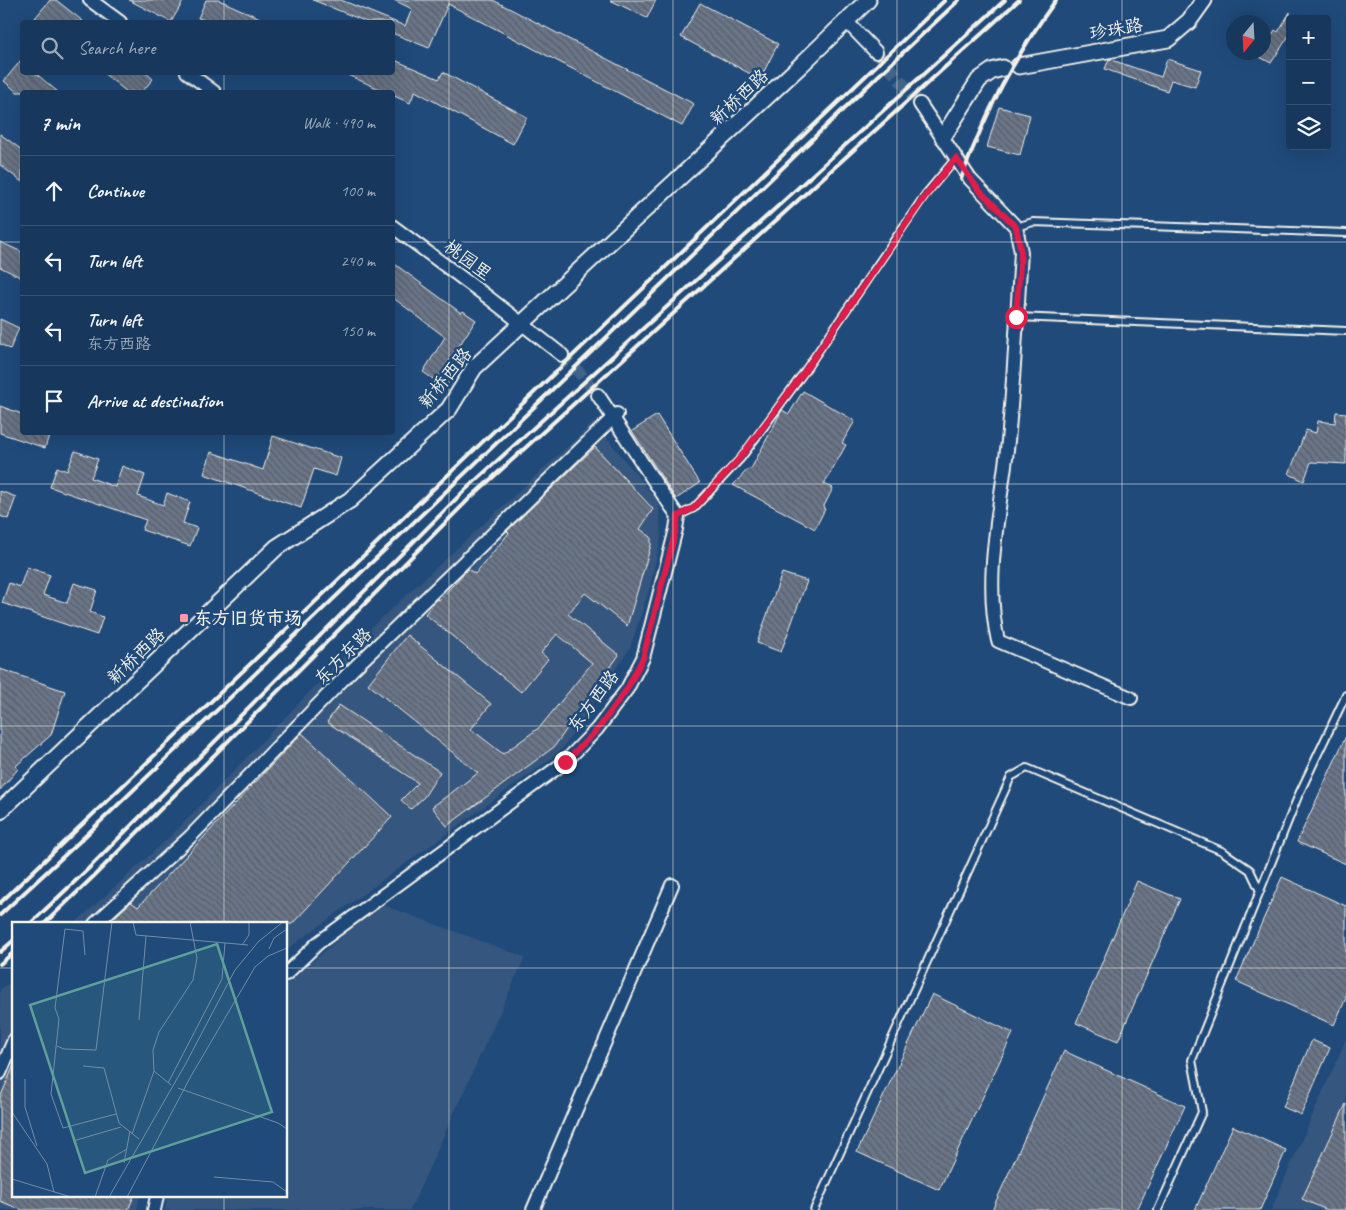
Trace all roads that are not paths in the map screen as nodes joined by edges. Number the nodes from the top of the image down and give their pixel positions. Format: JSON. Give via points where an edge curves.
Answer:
{"nodes":[{"id":1,"x":90,"y":0,"type":"edge"},
{"id":2,"x":868,"y":0,"type":"edge"},
{"id":3,"x":1204,"y":0,"type":"edge"},
{"id":4,"x":117,"y":20,"type":"edge"},
{"id":5,"x":846,"y":21,"type":"junction"},
{"id":6,"x":876,"y":52,"type":"tunnel mouth"},
{"id":7,"x":1019,"y":66,"type":"dead end"},
{"id":8,"x":1003,"y":68,"type":"dead end"},
{"id":9,"x":191,"y":75,"type":"edge"},
{"id":10,"x":211,"y":90,"type":"edge"},
{"id":11,"x":920,"y":104,"type":"tunnel mouth"},
{"id":12,"x":943,"y":137,"type":"junction"},
{"id":13,"x":956,"y":158,"type":"junction"},
{"id":14,"x":1016,"y":227,"type":"junction"},
{"id":15,"x":395,"y":228,"type":"edge"},
{"id":16,"x":1346,"y":233,"type":"edge"},
{"id":17,"x":1016,"y":317,"type":"junction"},
{"id":18,"x":522,"y":323,"type":"junction"},
{"id":19,"x":1346,"y":330,"type":"edge"},
{"id":20,"x":562,"y":355,"type":"tunnel mouth"},
{"id":21,"x":598,"y":395,"type":"tunnel mouth"},
{"id":22,"x":615,"y":416,"type":"junction"},
{"id":23,"x":678,"y":516,"type":"junction"},
{"id":24,"x":1346,"y":695,"type":"edge"},
{"id":25,"x":1131,"y":698,"type":"dead end"},
{"id":26,"x":0,"y":811,"type":"edge"},
{"id":27,"x":672,"y":885,"type":"dead end"},
{"id":28,"x":1260,"y":890,"type":"junction"},
{"id":29,"x":97,"y":922,"type":"edge"},
{"id":30,"x":288,"y":972,"type":"edge"},
{"id":31,"x":12,"y":1045,"type":"edge"},
{"id":32,"x":0,"y":1073,"type":"edge"},
{"id":33,"x":533,"y":1210,"type":"edge"},
{"id":34,"x":814,"y":1210,"type":"edge"},
{"id":35,"x":1158,"y":1210,"type":"edge"}],
"edges":[{"from":1,"to":4,"type":"street"},
{"from":2,"to":5,"type":"street","name":"新桥西路"},
{"from":3,"to":7,"type":"street","name":"珍珠路","via":[[1189,21],[1168,39]]},
{"from":5,"to":6,"type":"street"},
{"from":5,"to":18,"type":"street","name":"新桥西路"},
{"from":8,"to":12,"type":"street","via":[[979,80]]},
{"from":9,"to":10,"type":"street"},
{"from":11,"to":12,"type":"street"},
{"from":12,"to":13,"type":"street"},
{"from":13,"to":14,"type":"street","via":[[978,189]]},
{"from":13,"to":23,"type":"lane","via":[[926,195],[802,375],[740,458],[694,508]]},
{"from":14,"to":16,"type":"lane","via":[[1033,222]]},
{"from":14,"to":17,"type":"street","via":[[1021,252]]},
{"from":15,"to":18,"type":"street","name":"桃园里"},
{"from":17,"to":19,"type":"lane"},
{"from":17,"to":25,"type":"street","via":[[1008,440],[993,567],[993,618],[998,641]]},
{"from":18,"to":20,"type":"street"},
{"from":18,"to":26,"type":"street","name":"新桥西路","via":[[474,368],[449,409],[350,500],[278,547]]},
{"from":21,"to":22,"type":"street"},
{"from":22,"to":23,"type":"street"},
{"from":22,"to":29,"type":"street","name":"东方东路","via":[[351,671],[190,837]]},
{"from":23,"to":30,"type":"street","name":"东方西路","via":[[643,658],[627,689],[598,729],[565,762],[318,943]]},
{"from":24,"to":28,"type":"lane","via":[[1299,794]]},
{"from":27,"to":33,"type":"street"},
{"from":28,"to":34,"type":"lane","via":[[1250,870],[1222,851],[1027,768],[1011,777]]},
{"from":28,"to":35,"type":"lane","via":[[1192,1060],[1202,1112]]},
{"from":31,"to":32,"type":"street"}]}
